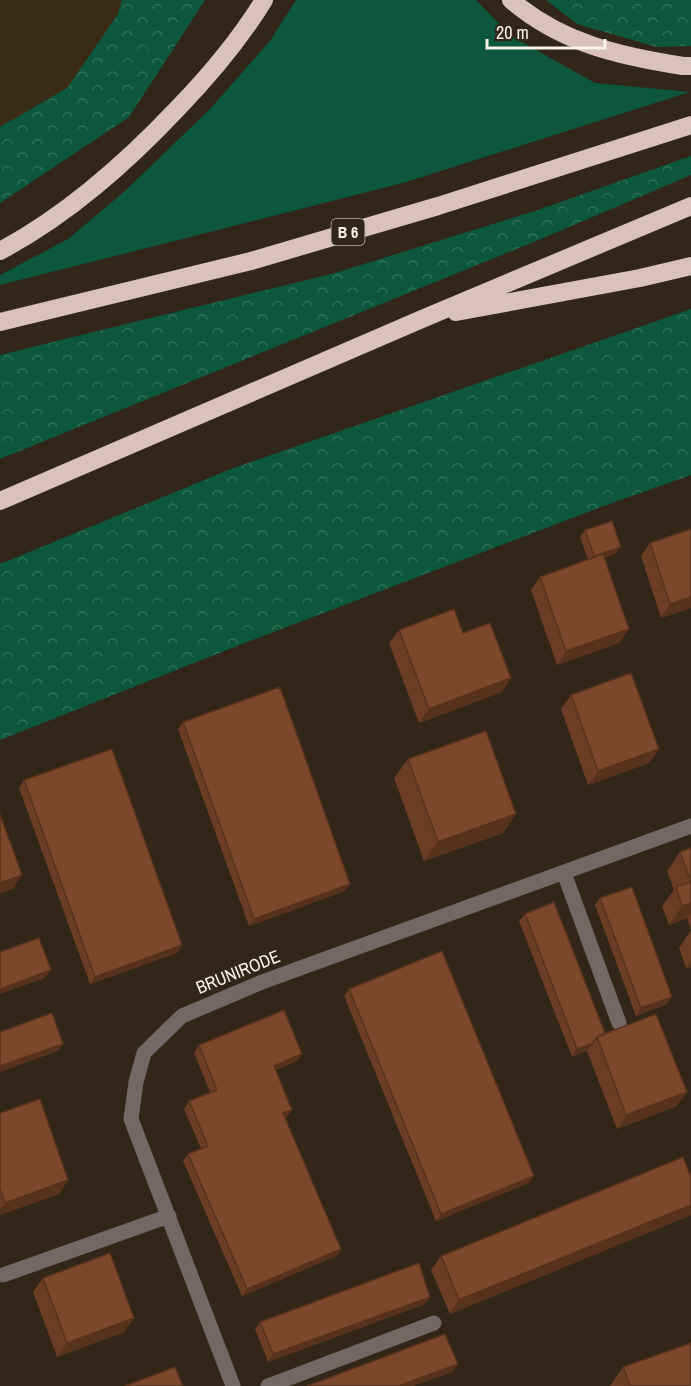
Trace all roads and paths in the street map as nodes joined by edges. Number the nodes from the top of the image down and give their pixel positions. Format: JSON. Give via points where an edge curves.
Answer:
{"nodes":[{"id":1,"x":264,"y":0,"type":"edge"},
{"id":2,"x":512,"y":0,"type":"edge"},
{"id":3,"x":691,"y":66,"type":"edge"},
{"id":4,"x":691,"y":125,"type":"edge"},
{"id":5,"x":691,"y":206,"type":"edge"},
{"id":6,"x":0,"y":250,"type":"edge"},
{"id":7,"x":691,"y":266,"type":"edge"},
{"id":8,"x":422,"y":319,"type":"junction"},
{"id":9,"x":0,"y":322,"type":"edge"},
{"id":10,"x":0,"y":501,"type":"edge"},
{"id":11,"x":691,"y":826,"type":"edge"},
{"id":12,"x":564,"y":873,"type":"junction"},
{"id":13,"x":619,"y":1023,"type":"dead end"},
{"id":14,"x":169,"y":1216,"type":"junction"},
{"id":15,"x":3,"y":1275,"type":"dead end"},
{"id":16,"x":434,"y":1323,"type":"dead end"},
{"id":17,"x":233,"y":1386,"type":"edge"},
{"id":18,"x":268,"y":1386,"type":"edge"}],
"edges":[{"from":1,"to":6,"type":"highway","via":[[212,73],[155,132],[93,190],[26,237]]},
{"from":2,"to":3,"type":"highway","via":[[530,16],[577,41],[632,58]]},
{"from":4,"to":9,"type":"highway","number":"B 6","via":[[251,261]]},
{"from":5,"to":8,"type":"highway"},
{"from":7,"to":8,"type":"highway"},
{"from":8,"to":10,"type":"highway"},
{"from":11,"to":12,"type":"street","name":"BRUNIRODE"},
{"from":12,"to":13,"type":"street"},
{"from":12,"to":14,"type":"street","name":"BRUNIRODE","via":[[262,982],[182,1016],[144,1053],[131,1119]]},
{"from":14,"to":15,"type":"street"},
{"from":14,"to":17,"type":"street","name":"BRUNIRODE"},
{"from":16,"to":18,"type":"street"}]}
